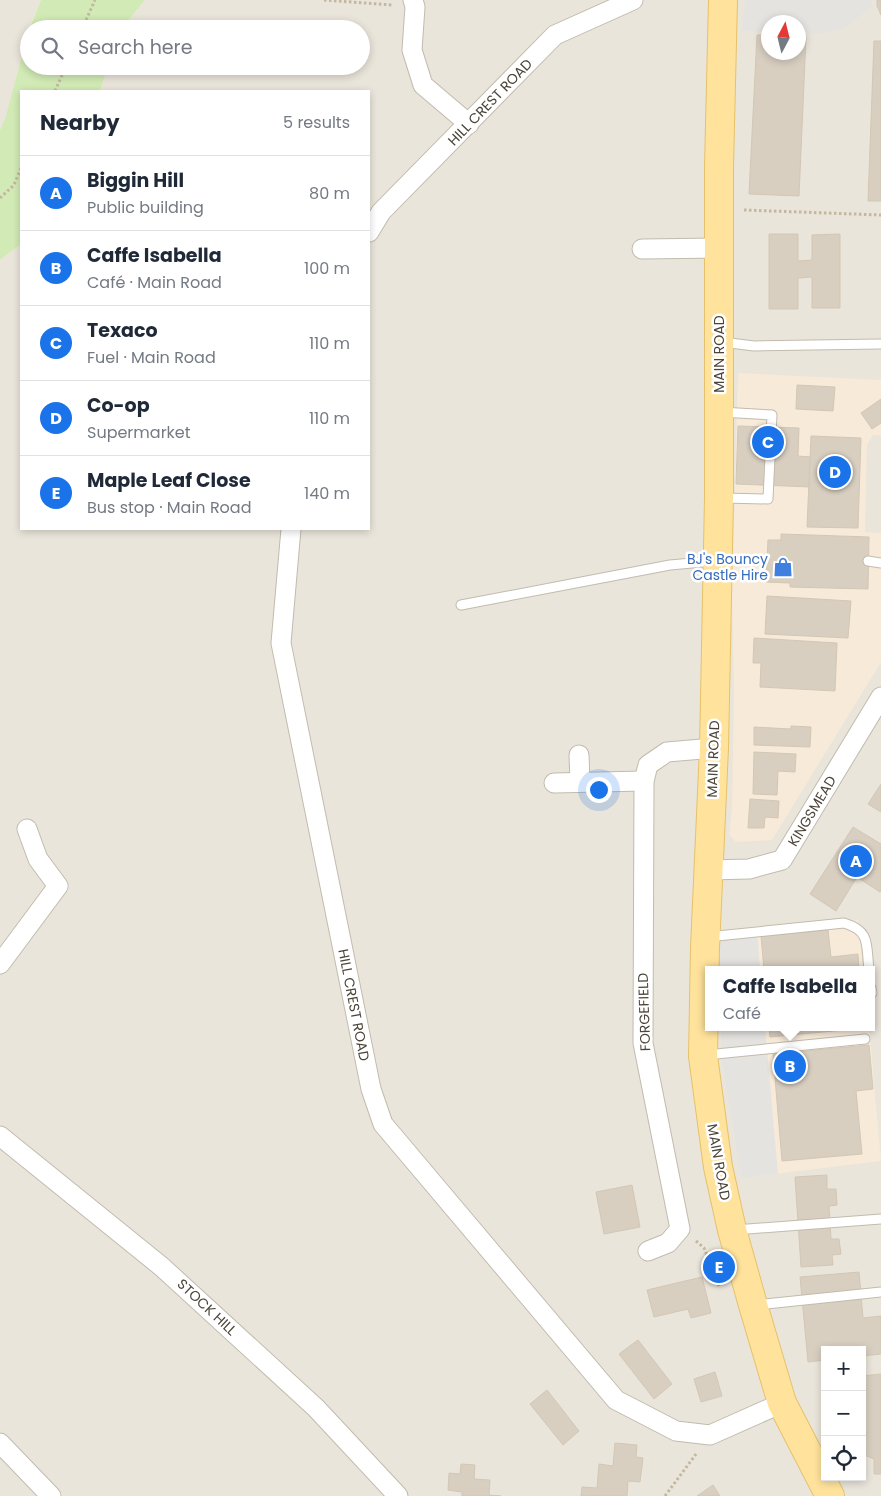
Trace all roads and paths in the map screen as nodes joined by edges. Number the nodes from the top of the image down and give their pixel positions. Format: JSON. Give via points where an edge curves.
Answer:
{"nodes":[{"id":1,"x":95,"y":0,"type":"edge"},
{"id":2,"x":324,"y":0,"type":"edge"},
{"id":3,"x":633,"y":0,"type":"edge"},
{"id":4,"x":723,"y":0,"type":"edge"},
{"id":5,"x":414,"y":4,"type":"edge"},
{"id":6,"x":86,"y":20,"type":"edge"},
{"id":7,"x":62,"y":75,"type":"edge"},
{"id":8,"x":55,"y":90,"type":"edge"},
{"id":9,"x":468,"y":124,"type":"junction"},
{"id":10,"x":20,"y":170,"type":"edge"},
{"id":11,"x":0,"y":198,"type":"edge"},
{"id":12,"x":719,"y":209,"type":"junction"},
{"id":13,"x":881,"y":215,"type":"edge"},
{"id":14,"x":370,"y":230,"type":"edge"},
{"id":15,"x":719,"y":248,"type":"junction"},
{"id":16,"x":642,"y":249,"type":"dead end"},
{"id":17,"x":719,"y":342,"type":"junction"},
{"id":18,"x":880,"y":344,"type":"edge"},
{"id":19,"x":719,"y":412,"type":"junction"},
{"id":20,"x":719,"y":498,"type":"junction"},
{"id":21,"x":291,"y":530,"type":"edge"},
{"id":22,"x":718,"y":561,"type":"junction"},
{"id":23,"x":868,"y":562,"type":"dead end"},
{"id":24,"x":881,"y":563,"type":"edge"},
{"id":25,"x":461,"y":605,"type":"dead end"},
{"id":26,"x":881,"y":697,"type":"edge"},
{"id":27,"x":714,"y":748,"type":"junction"},
{"id":28,"x":579,"y":755,"type":"dead end"},
{"id":29,"x":644,"y":781,"type":"junction"},
{"id":30,"x":580,"y":782,"type":"junction"},
{"id":31,"x":554,"y":783,"type":"dead end"},
{"id":32,"x":27,"y":829,"type":"dead end"},
{"id":33,"x":708,"y":870,"type":"junction"},
{"id":34,"x":706,"y":938,"type":"junction"},
{"id":35,"x":0,"y":964,"type":"edge"},
{"id":36,"x":705,"y":966,"type":"edge"},
{"id":37,"x":868,"y":966,"type":"edge"},
{"id":38,"x":705,"y":977,"type":"edge"},
{"id":39,"x":865,"y":1039,"type":"dead end"},
{"id":40,"x":703,"y":1056,"type":"junction"},
{"id":41,"x":0,"y":1136,"type":"edge"},
{"id":42,"x":881,"y":1219,"type":"edge"},
{"id":43,"x":732,"y":1230,"type":"junction"},
{"id":44,"x":648,"y":1251,"type":"dead end"},
{"id":45,"x":881,"y":1292,"type":"edge"},
{"id":46,"x":753,"y":1305,"type":"junction"},
{"id":47,"x":782,"y":1403,"type":"junction"},
{"id":48,"x":710,"y":1435,"type":"junction"},
{"id":49,"x":0,"y":1443,"type":"edge"},
{"id":50,"x":50,"y":1496,"type":"edge"},
{"id":51,"x":398,"y":1496,"type":"edge"},
{"id":52,"x":665,"y":1496,"type":"edge"},
{"id":53,"x":830,"y":1496,"type":"edge"}],
"edges":[{"from":1,"to":6,"type":"path"},
{"from":2,"to":5,"type":"path"},
{"from":3,"to":9,"type":"street","name":"HILL CREST ROAD","via":[[556,35]]},
{"from":4,"to":12,"type":"main road","name":"MAIN ROAD"},
{"from":5,"to":9,"type":"street","via":[[412,50],[423,85]]},
{"from":7,"to":8,"type":"path"},
{"from":9,"to":14,"type":"street","name":"HILL CREST ROAD","via":[[381,212]]},
{"from":10,"to":11,"type":"path","via":[[14,185]]},
{"from":12,"to":13,"type":"path"},
{"from":12,"to":15,"type":"main road","name":"MAIN ROAD"},
{"from":15,"to":16,"type":"street"},
{"from":15,"to":17,"type":"main road","name":"MAIN ROAD"},
{"from":17,"to":18,"type":"lane","via":[[754,346]]},
{"from":17,"to":19,"type":"main road","name":"MAIN ROAD"},
{"from":19,"to":20,"type":"main road","name":"MAIN ROAD"},
{"from":19,"to":20,"type":"lane","via":[[772,416],[768,499]]},
{"from":20,"to":22,"type":"main road","name":"MAIN ROAD"},
{"from":21,"to":48,"type":"street","name":"HILL CREST ROAD","via":[[281,643],[371,1089],[383,1124],[616,1400],[676,1431]]},
{"from":22,"to":25,"type":"lane","via":[[670,565]]},
{"from":22,"to":27,"type":"main road","name":"MAIN ROAD"},
{"from":23,"to":24,"type":"lane"},
{"from":26,"to":33,"type":"street","name":"KINGSMEAD","via":[[782,860],[750,869]]},
{"from":27,"to":29,"type":"street","name":"FORGEFIELD","via":[[667,752],[648,765]]},
{"from":27,"to":33,"type":"main road","name":"MAIN ROAD"},
{"from":28,"to":30,"type":"street"},
{"from":29,"to":30,"type":"street"},
{"from":29,"to":44,"type":"street","name":"FORGEFIELD","via":[[643,1043],[680,1229],[668,1243]]},
{"from":30,"to":31,"type":"street"},
{"from":32,"to":35,"type":"street","via":[[38,859],[58,886]]},
{"from":33,"to":34,"type":"main road","name":"MAIN ROAD"},
{"from":34,"to":36,"type":"main road","name":"MAIN ROAD"},
{"from":34,"to":37,"type":"lane","via":[[844,923],[860,929],[864,936]]},
{"from":38,"to":40,"type":"main road","name":"MAIN ROAD"},
{"from":39,"to":40,"type":"lane"},
{"from":40,"to":43,"type":"main road","name":"MAIN ROAD","via":[[718,1167]]},
{"from":41,"to":51,"type":"street","name":"STOCK HILL","via":[[162,1267],[316,1408]]},
{"from":42,"to":43,"type":"lane"},
{"from":43,"to":46,"type":"main road","name":"MAIN ROAD"},
{"from":45,"to":46,"type":"lane"},
{"from":46,"to":47,"type":"main road","name":"MAIN ROAD"},
{"from":47,"to":48,"type":"street"},
{"from":47,"to":53,"type":"main road","name":"MAIN ROAD"},
{"from":48,"to":52,"type":"path"},
{"from":49,"to":50,"type":"street"}]}
